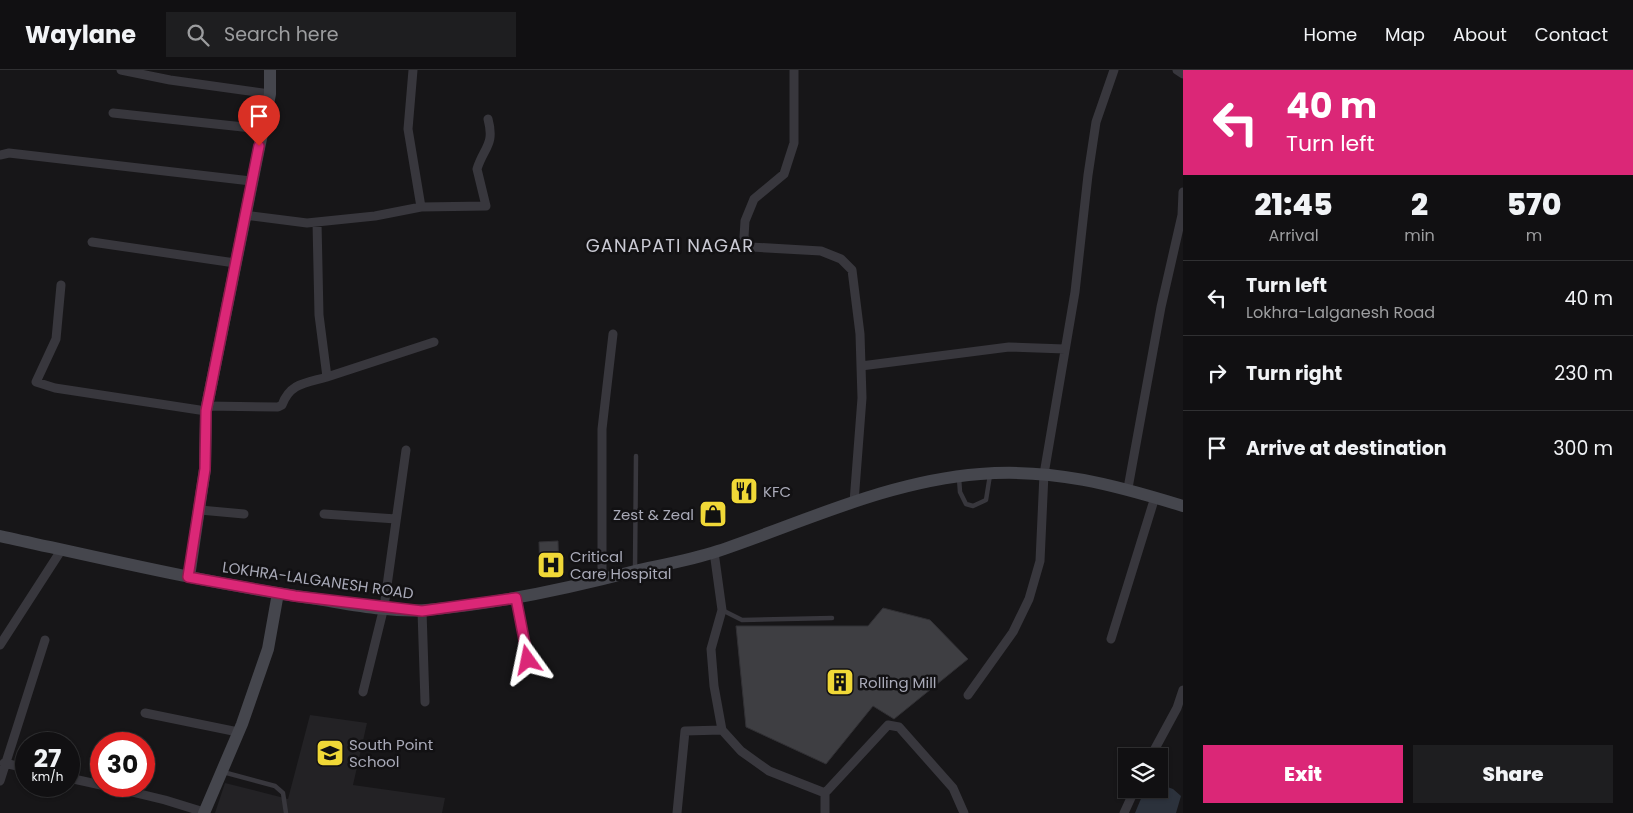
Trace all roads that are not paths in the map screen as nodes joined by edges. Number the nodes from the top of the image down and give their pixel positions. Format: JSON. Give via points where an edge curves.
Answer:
{"nodes":[{"id":1,"x":121,"y":70,"type":"edge"},
{"id":2,"x":270,"y":70,"type":"edge"},
{"id":3,"x":413,"y":70,"type":"edge"},
{"id":4,"x":794,"y":70,"type":"edge"},
{"id":5,"x":1114,"y":70,"type":"edge"},
{"id":6,"x":1177,"y":70,"type":"edge"},
{"id":7,"x":1183,"y":74,"type":"edge"},
{"id":8,"x":270,"y":94,"type":"junction"},
{"id":9,"x":113,"y":113,"type":"dead end"},
{"id":10,"x":488,"y":119,"type":"dead end"},
{"id":11,"x":262,"y":129,"type":"junction"},
{"id":12,"x":0,"y":155,"type":"edge"},
{"id":13,"x":251,"y":181,"type":"junction"},
{"id":14,"x":1183,"y":192,"type":"edge"},
{"id":15,"x":421,"y":207,"type":"junction"},
{"id":16,"x":244,"y":215,"type":"junction"},
{"id":17,"x":317,"y":222,"type":"junction"},
{"id":18,"x":92,"y":242,"type":"dead end"},
{"id":19,"x":235,"y":263,"type":"junction"},
{"id":20,"x":61,"y":286,"type":"dead end"},
{"id":21,"x":613,"y":334,"type":"dead end"},
{"id":22,"x":434,"y":342,"type":"dead end"},
{"id":23,"x":1065,"y":349,"type":"junction"},
{"id":24,"x":861,"y":366,"type":"junction"},
{"id":25,"x":327,"y":377,"type":"junction"},
{"id":26,"x":206,"y":409,"type":"junction"},
{"id":27,"x":406,"y":450,"type":"dead end"},
{"id":28,"x":636,"y":456,"type":"dead end"},
{"id":29,"x":990,"y":474,"type":"junction"},
{"id":30,"x":1044,"y":474,"type":"junction"},
{"id":31,"x":959,"y":477,"type":"junction"},
{"id":32,"x":1128,"y":488,"type":"junction"},
{"id":33,"x":1155,"y":497,"type":"junction"},
{"id":34,"x":854,"y":502,"type":"junction"},
{"id":35,"x":1183,"y":506,"type":"edge"},
{"id":36,"x":200,"y":510,"type":"junction"},
{"id":37,"x":244,"y":514,"type":"dead end"},
{"id":38,"x":324,"y":514,"type":"dead end"},
{"id":39,"x":396,"y":519,"type":"junction"},
{"id":40,"x":0,"y":536,"type":"edge"},
{"id":41,"x":62,"y":549,"type":"junction"},
{"id":42,"x":714,"y":552,"type":"junction"},
{"id":43,"x":635,"y":572,"type":"junction"},
{"id":44,"x":188,"y":577,"type":"junction"},
{"id":45,"x":602,"y":580,"type":"junction"},
{"id":46,"x":278,"y":593,"type":"junction"},
{"id":47,"x":516,"y":598,"type":"junction"},
{"id":48,"x":384,"y":607,"type":"junction"},
{"id":49,"x":722,"y":610,"type":"junction"},
{"id":50,"x":422,"y":611,"type":"junction"},
{"id":51,"x":832,"y":618,"type":"dead end"},
{"id":52,"x":1111,"y":639,"type":"dead end"},
{"id":53,"x":45,"y":640,"type":"dead end"},
{"id":54,"x":0,"y":645,"type":"edge"},
{"id":55,"x":528,"y":660,"type":"dead end"},
{"id":56,"x":1183,"y":690,"type":"edge"},
{"id":57,"x":363,"y":692,"type":"dead end"},
{"id":58,"x":968,"y":695,"type":"dead end"},
{"id":59,"x":425,"y":702,"type":"dead end"},
{"id":60,"x":145,"y":713,"type":"dead end"},
{"id":61,"x":722,"y":730,"type":"junction"},
{"id":62,"x":238,"y":732,"type":"junction"},
{"id":63,"x":1155,"y":748,"type":"edge"},
{"id":64,"x":4,"y":763,"type":"junction"},
{"id":65,"x":15,"y":766,"type":"edge"},
{"id":66,"x":221,"y":772,"type":"junction"},
{"id":67,"x":0,"y":781,"type":"edge"},
{"id":68,"x":825,"y":793,"type":"junction"},
{"id":69,"x":153,"y":797,"type":"edge"},
{"id":70,"x":1131,"y":798,"type":"edge"},
{"id":71,"x":204,"y":813,"type":"edge"},
{"id":72,"x":286,"y":813,"type":"edge"},
{"id":73,"x":677,"y":813,"type":"edge"},
{"id":74,"x":825,"y":813,"type":"edge"},
{"id":75,"x":964,"y":813,"type":"edge"},
{"id":76,"x":1124,"y":813,"type":"edge"}],
"edges":[{"from":1,"to":8,"type":"street"},
{"from":2,"to":8,"type":"main road"},
{"from":3,"to":15,"type":"street","via":[[408,129]]},
{"from":4,"to":24,"type":"street","via":[[794,143],[784,174],[754,199],[745,221],[744,238],[751,247],[821,251],[842,259],[852,270],[857,293]]},
{"from":5,"to":23,"type":"street","via":[[1096,122]]},
{"from":6,"to":7,"type":"street"},
{"from":8,"to":11,"type":"main road"},
{"from":9,"to":11,"type":"street"},
{"from":10,"to":15,"type":"street","via":[[491,141],[477,169],[486,206]]},
{"from":11,"to":13,"type":"main road"},
{"from":12,"to":13,"type":"street","via":[[8,153]]},
{"from":13,"to":16,"type":"main road"},
{"from":14,"to":32,"type":"street","via":[[1182,215],[1161,307]]},
{"from":15,"to":17,"type":"street"},
{"from":16,"to":17,"type":"street"},
{"from":16,"to":19,"type":"main road"},
{"from":17,"to":25,"type":"street","via":[[319,315]]},
{"from":18,"to":19,"type":"street"},
{"from":19,"to":26,"type":"main road"},
{"from":20,"to":26,"type":"street","via":[[56,338],[36,382],[55,388]]},
{"from":21,"to":45,"type":"street","via":[[602,429]]},
{"from":22,"to":25,"type":"street"},
{"from":23,"to":24,"type":"street","via":[[1008,347]]},
{"from":23,"to":30,"type":"street"},
{"from":24,"to":34,"type":"street","via":[[862,398]]},
{"from":25,"to":26,"type":"street","via":[[293,388],[278,408]]},
{"from":26,"to":36,"type":"main road","via":[[205,469]]},
{"from":27,"to":39,"type":"street"},
{"from":28,"to":43,"type":"lane"},
{"from":29,"to":30,"type":"main road","name":"LOKHRA-LALGANESH ROAD"},
{"from":29,"to":31,"type":"main road","name":"LOKHRA-LALGANESH ROAD"},
{"from":29,"to":31,"type":"lane","via":[[986,500],[973,506],[962,500]]},
{"from":30,"to":32,"type":"main road","name":"LOKHRA-LALGANESH ROAD"},
{"from":30,"to":58,"type":"street","via":[[1040,561],[1030,599],[1013,632]]},
{"from":31,"to":34,"type":"main road","name":"LOKHRA-LALGANESH ROAD","via":[[916,483]]},
{"from":32,"to":33,"type":"main road","name":"LOKHRA-LALGANESH ROAD"},
{"from":33,"to":35,"type":"main road","name":"LOKHRA-LALGANESH ROAD"},
{"from":33,"to":52,"type":"street"},
{"from":34,"to":42,"type":"main road","name":"LOKHRA-LALGANESH ROAD"},
{"from":36,"to":37,"type":"street"},
{"from":36,"to":44,"type":"main road"},
{"from":38,"to":39,"type":"street"},
{"from":39,"to":48,"type":"street"},
{"from":40,"to":41,"type":"main road","name":"LOKHRA-LALGANESH ROAD"},
{"from":41,"to":44,"type":"main road","name":"LOKHRA-LALGANESH ROAD"},
{"from":41,"to":54,"type":"street"},
{"from":42,"to":43,"type":"main road","name":"LOKHRA-LALGANESH ROAD"},
{"from":42,"to":49,"type":"street"},
{"from":43,"to":45,"type":"main road","name":"LOKHRA-LALGANESH ROAD"},
{"from":44,"to":46,"type":"main road","name":"LOKHRA-LALGANESH ROAD"},
{"from":45,"to":47,"type":"main road","name":"LOKHRA-LALGANESH ROAD","via":[[538,596]]},
{"from":46,"to":48,"type":"main road","name":"LOKHRA-LALGANESH ROAD"},
{"from":46,"to":62,"type":"main road","via":[[268,649]]},
{"from":47,"to":50,"type":"main road","name":"LOKHRA-LALGANESH ROAD"},
{"from":47,"to":55,"type":"street"},
{"from":48,"to":50,"type":"main road","name":"LOKHRA-LALGANESH ROAD"},
{"from":48,"to":57,"type":"street"},
{"from":49,"to":51,"type":"lane","via":[[742,620]]},
{"from":49,"to":61,"type":"street","via":[[711,649]]},
{"from":50,"to":59,"type":"street"},
{"from":53,"to":64,"type":"street"},
{"from":56,"to":63,"type":"street"},
{"from":60,"to":62,"type":"street"},
{"from":61,"to":68,"type":"street","via":[[741,751],[769,771]]},
{"from":61,"to":73,"type":"street","via":[[685,731]]},
{"from":62,"to":66,"type":"main road"},
{"from":64,"to":65,"type":"street"},
{"from":64,"to":67,"type":"street"},
{"from":66,"to":71,"type":"main road"},
{"from":66,"to":72,"type":"lane","via":[[275,786],[283,793]]},
{"from":68,"to":74,"type":"street"},
{"from":68,"to":75,"type":"street","via":[[888,725],[899,727],[952,788]]},
{"from":69,"to":71,"type":"street"},
{"from":70,"to":76,"type":"street"}]}
